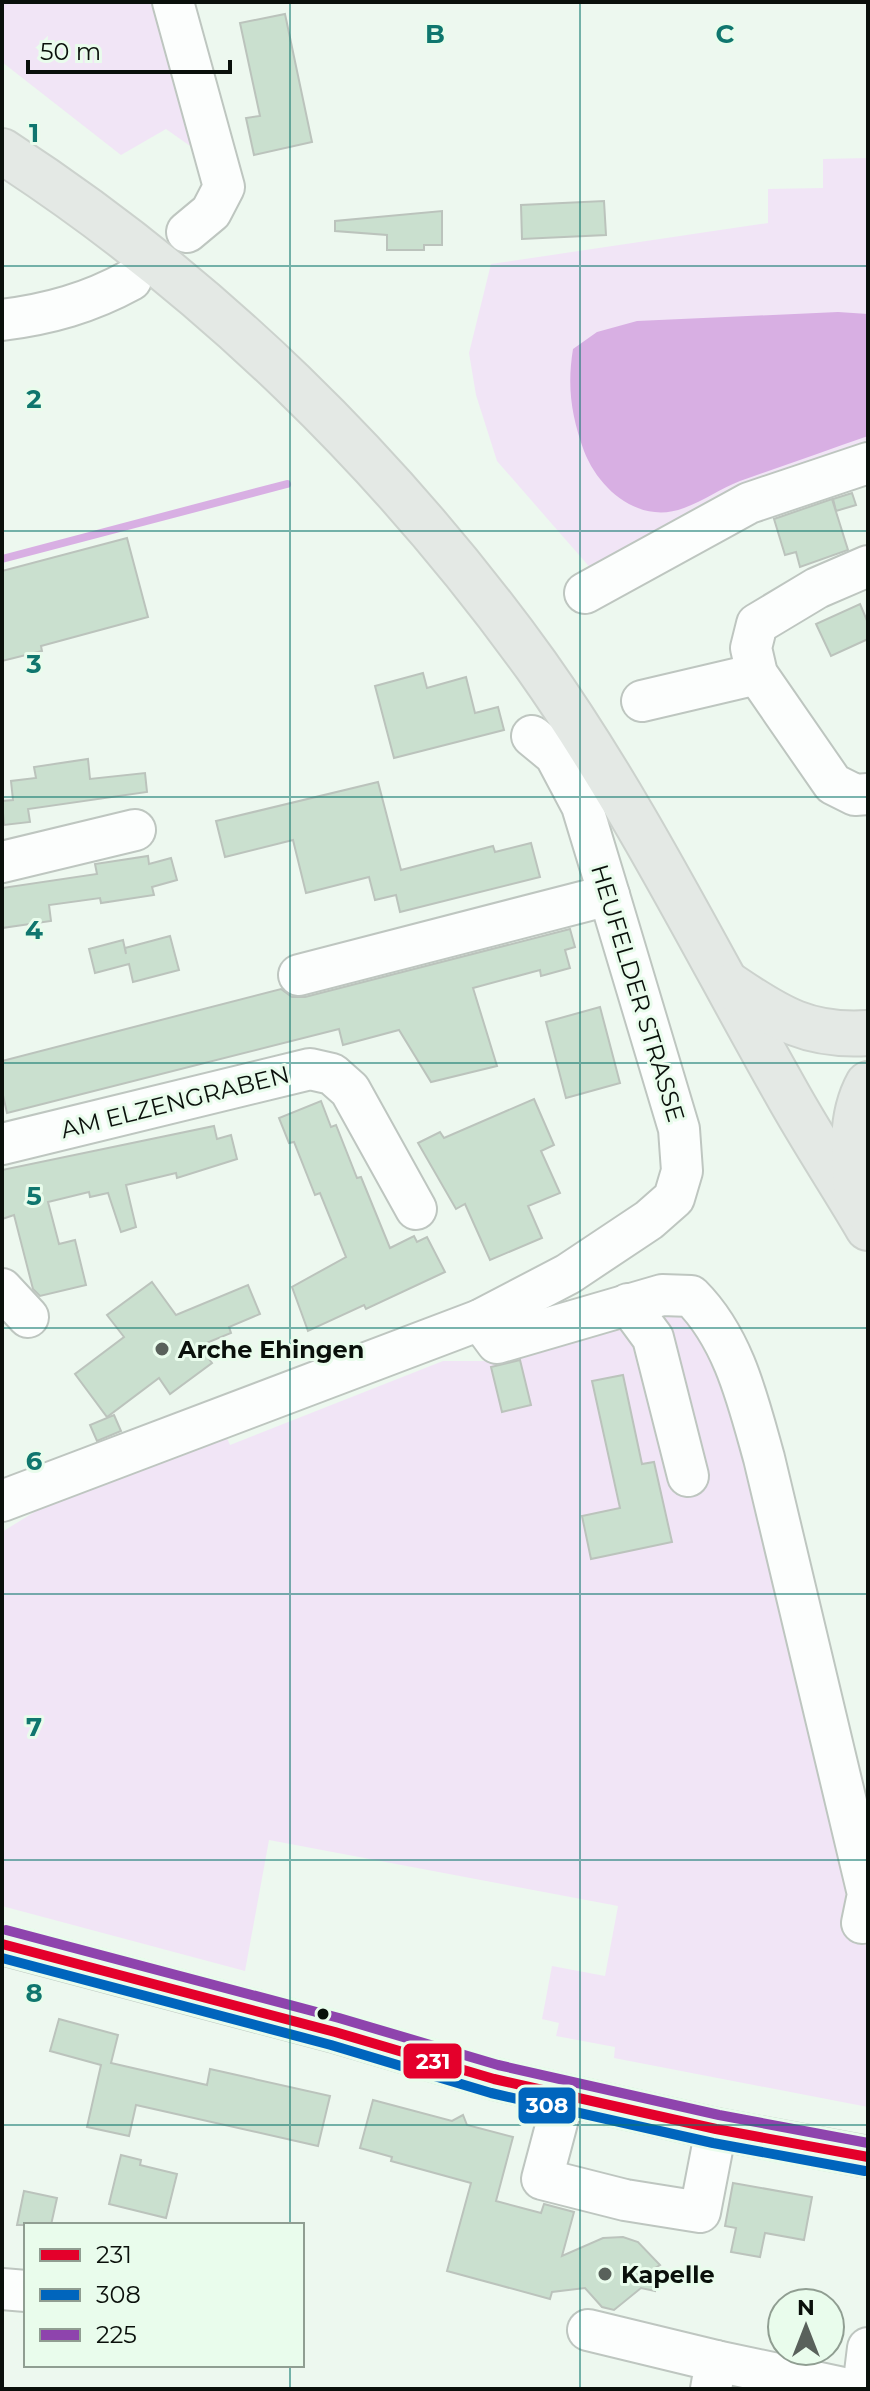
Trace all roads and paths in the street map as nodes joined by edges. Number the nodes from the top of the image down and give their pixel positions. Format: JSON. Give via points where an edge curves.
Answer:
{"nodes":[{"id":1,"x":173,"y":2,"type":"edge"},
{"id":2,"x":2,"y":151,"type":"edge"},
{"id":3,"x":2,"y":167,"type":"edge"},
{"id":4,"x":61,"y":189,"type":"junction"},
{"id":5,"x":187,"y":232,"type":"dead end"},
{"id":6,"x":131,"y":280,"type":"dead end"},
{"id":7,"x":2,"y":320,"type":"edge"},
{"id":8,"x":868,"y":463,"type":"edge"},
{"id":9,"x":868,"y":566,"type":"edge"},
{"id":10,"x":585,"y":593,"type":"dead end"},
{"id":11,"x":757,"y":674,"type":"junction"},
{"id":12,"x":642,"y":701,"type":"dead end"},
{"id":13,"x":532,"y":736,"type":"dead end"},
{"id":14,"x":868,"y":794,"type":"edge"},
{"id":15,"x":135,"y":830,"type":"dead end"},
{"id":16,"x":2,"y":862,"type":"edge"},
{"id":17,"x":609,"y":895,"type":"junction"},
{"id":18,"x":299,"y":975,"type":"dead end"},
{"id":19,"x":726,"y":983,"type":"junction"},
{"id":20,"x":868,"y":1033,"type":"edge"},
{"id":21,"x":868,"y":1084,"type":"edge"},
{"id":22,"x":2,"y":1144,"type":"edge"},
{"id":23,"x":416,"y":1209,"type":"dead end"},
{"id":24,"x":863,"y":1220,"type":"edge"},
{"id":25,"x":628,"y":1304,"type":"junction"},
{"id":26,"x":480,"y":1320,"type":"junction"},
{"id":27,"x":688,"y":1476,"type":"dead end"},
{"id":28,"x":2,"y":1501,"type":"edge"},
{"id":29,"x":862,"y":1923,"type":"dead end"},
{"id":30,"x":2,"y":1944,"type":"edge"},
{"id":31,"x":564,"y":2096,"type":"junction"},
{"id":32,"x":716,"y":2129,"type":"junction"},
{"id":33,"x":868,"y":2157,"type":"edge"},
{"id":34,"x":2,"y":2289,"type":"edge"},
{"id":35,"x":24,"y":2291,"type":"edge"},
{"id":36,"x":588,"y":2330,"type":"dead end"},
{"id":37,"x":868,"y":2348,"type":"edge"},
{"id":38,"x":713,"y":2375,"type":"edge"},
{"id":39,"x":848,"y":2389,"type":"edge"},
{"id":40,"x":863,"y":2389,"type":"edge"}],
"edges":[{"from":1,"to":5,"type":"street","via":[[224,187],[211,212]]},
{"from":2,"to":4,"type":"main road"},
{"from":3,"to":4,"type":"main road"},
{"from":4,"to":19,"type":"main road","via":[[242,336],[340,430],[431,530],[536,665],[610,778]]},
{"from":6,"to":7,"type":"street","via":[[75,306]]},
{"from":8,"to":10,"type":"street","via":[[749,503]]},
{"from":9,"to":11,"type":"street","via":[[817,588],[757,624],[751,648]]},
{"from":11,"to":12,"type":"street"},
{"from":11,"to":14,"type":"street","via":[[833,784],[855,795]]},
{"from":13,"to":17,"type":"street","name":"HEUFELDER STRASSE","via":[[555,755],[582,806]]},
{"from":15,"to":16,"type":"street"},
{"from":17,"to":18,"type":"street"},
{"from":17,"to":26,"type":"street","name":"HEUFELDER STRASSE","via":[[679,1129],[682,1171],[674,1198],[568,1274]]},
{"from":19,"to":20,"type":"main road","via":[[780,1018],[826,1034]]},
{"from":19,"to":24,"type":"main road"},
{"from":21,"to":24,"type":"main road","via":[[860,1098],[853,1149]]},
{"from":22,"to":23,"type":"street","name":"AM ELZENGRABEN","via":[[310,1069],[332,1074],[350,1090]]},
{"from":25,"to":26,"type":"street","via":[[497,1343]]},
{"from":25,"to":27,"type":"street","via":[[653,1338]]},
{"from":25,"to":29,"type":"street","via":[[662,1295],[691,1296],[708,1313],[744,1387],[868,1894]]},
{"from":26,"to":28,"type":"street","name":"HEUFELDER STRASSE"},
{"from":30,"to":31,"type":"street"},
{"from":31,"to":32,"type":"street"},
{"from":31,"to":32,"type":"street","via":[[542,2179],[625,2200],[700,2212]]},
{"from":32,"to":33,"type":"street"},
{"from":34,"to":35,"type":"street"},
{"from":36,"to":38,"type":"street"},
{"from":37,"to":40,"type":"street"},
{"from":38,"to":39,"type":"street"}]}
